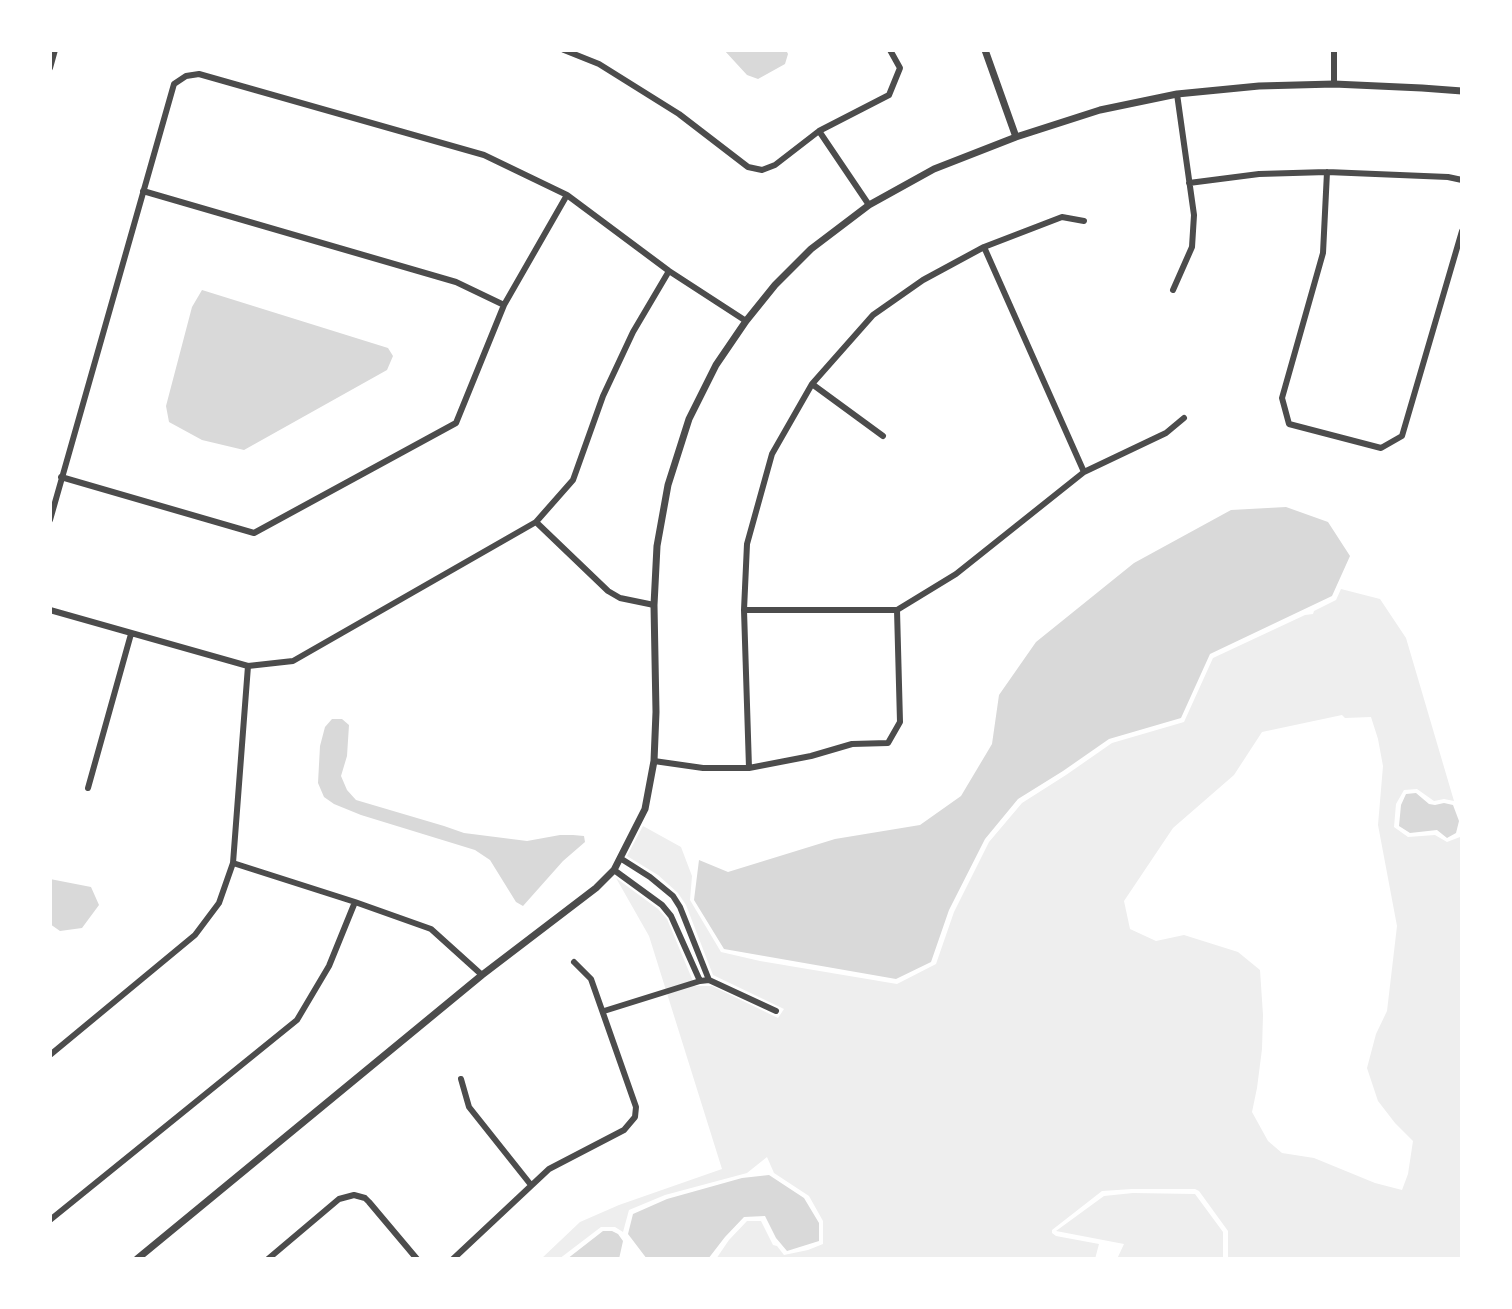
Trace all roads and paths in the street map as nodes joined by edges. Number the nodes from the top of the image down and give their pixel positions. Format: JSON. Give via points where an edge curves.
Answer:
{"nodes":[{"id":1,"x":55,"y":50,"type":"edge"},
{"id":2,"x":564,"y":50,"type":"edge"},
{"id":3,"x":890,"y":50,"type":"edge"},
{"id":4,"x":985,"y":50,"type":"edge"},
{"id":5,"x":1334,"y":50,"type":"edge"},
{"id":6,"x":50,"y":68,"type":"edge"},
{"id":7,"x":1334,"y":84,"type":"junction"},
{"id":8,"x":1462,"y":91,"type":"edge"},
{"id":9,"x":1177,"y":94,"type":"junction"},
{"id":10,"x":819,"y":131,"type":"junction"},
{"id":11,"x":1016,"y":137,"type":"junction"},
{"id":12,"x":1327,"y":172,"type":"junction"},
{"id":13,"x":1462,"y":180,"type":"edge"},
{"id":14,"x":1189,"y":183,"type":"junction"},
{"id":15,"x":143,"y":191,"type":"junction"},
{"id":16,"x":567,"y":195,"type":"junction"},
{"id":17,"x":869,"y":205,"type":"junction"},
{"id":18,"x":1084,"y":221,"type":"dead end"},
{"id":19,"x":1462,"y":231,"type":"edge"},
{"id":20,"x":984,"y":247,"type":"junction"},
{"id":21,"x":669,"y":271,"type":"junction"},
{"id":22,"x":1173,"y":290,"type":"dead end"},
{"id":23,"x":504,"y":305,"type":"junction"},
{"id":24,"x":746,"y":321,"type":"junction"},
{"id":25,"x":812,"y":384,"type":"junction"},
{"id":26,"x":1184,"y":418,"type":"dead end"},
{"id":27,"x":883,"y":436,"type":"dead end"},
{"id":28,"x":1084,"y":472,"type":"junction"},
{"id":29,"x":61,"y":477,"type":"junction"},
{"id":30,"x":50,"y":520,"type":"edge"},
{"id":31,"x":536,"y":522,"type":"junction"},
{"id":32,"x":654,"y":605,"type":"junction"},
{"id":33,"x":50,"y":610,"type":"edge"},
{"id":34,"x":744,"y":610,"type":"junction"},
{"id":35,"x":897,"y":610,"type":"junction"},
{"id":36,"x":131,"y":634,"type":"junction"},
{"id":37,"x":248,"y":666,"type":"junction"},
{"id":38,"x":654,"y":761,"type":"junction"},
{"id":39,"x":749,"y":768,"type":"junction"},
{"id":40,"x":88,"y":788,"type":"dead end"},
{"id":41,"x":620,"y":858,"type":"junction"},
{"id":42,"x":233,"y":863,"type":"junction"},
{"id":43,"x":614,"y":870,"type":"junction"},
{"id":44,"x":650,"y":877,"type":"junction"},
{"id":45,"x":642,"y":890,"type":"junction"},
{"id":46,"x":355,"y":902,"type":"junction"},
{"id":47,"x":574,"y":962,"type":"dead end"},
{"id":48,"x":482,"y":975,"type":"junction"},
{"id":49,"x":709,"y":980,"type":"junction"},
{"id":50,"x":700,"y":981,"type":"junction"},
{"id":51,"x":604,"y":1011,"type":"junction"},
{"id":52,"x":776,"y":1011,"type":"dead end"},
{"id":53,"x":50,"y":1055,"type":"edge"},
{"id":54,"x":461,"y":1079,"type":"dead end"},
{"id":55,"x":531,"y":1185,"type":"junction"},
{"id":56,"x":50,"y":1220,"type":"edge"},
{"id":57,"x":137,"y":1259,"type":"edge"},
{"id":58,"x":268,"y":1259,"type":"edge"},
{"id":59,"x":417,"y":1259,"type":"edge"},
{"id":60,"x":453,"y":1259,"type":"edge"}],
"edges":[{"from":1,"to":6,"type":"street"},
{"from":2,"to":10,"type":"street","via":[[599,64],[679,114],[748,167],[762,170],[775,165]]},
{"from":3,"to":10,"type":"street","via":[[900,68],[889,95]]},
{"from":4,"to":11,"type":"street"},
{"from":5,"to":7,"type":"street"},
{"from":7,"to":8,"type":"street"},
{"from":7,"to":9,"type":"street"},
{"from":9,"to":11,"type":"street","via":[[1100,110]]},
{"from":9,"to":14,"type":"street"},
{"from":10,"to":17,"type":"street"},
{"from":11,"to":17,"type":"street","via":[[934,169]]},
{"from":12,"to":13,"type":"street"},
{"from":12,"to":14,"type":"street"},
{"from":12,"to":19,"type":"street","via":[[1323,253],[1282,398],[1289,424],[1381,448],[1402,436]]},
{"from":14,"to":22,"type":"street","via":[[1192,247]]},
{"from":15,"to":16,"type":"street","via":[[174,84],[199,74],[484,155]]},
{"from":15,"to":23,"type":"street","via":[[456,282]]},
{"from":15,"to":29,"type":"street"},
{"from":16,"to":21,"type":"street"},
{"from":16,"to":23,"type":"street"},
{"from":17,"to":24,"type":"street","via":[[811,249]]},
{"from":18,"to":20,"type":"street","via":[[1062,217]]},
{"from":20,"to":25,"type":"street","via":[[873,315]]},
{"from":20,"to":28,"type":"street"},
{"from":21,"to":24,"type":"street"},
{"from":21,"to":31,"type":"street","via":[[603,396],[573,480]]},
{"from":23,"to":29,"type":"street","via":[[456,423],[254,533]]},
{"from":24,"to":32,"type":"street","via":[[689,419],[668,485]]},
{"from":25,"to":27,"type":"street"},
{"from":25,"to":34,"type":"street","via":[[772,454],[747,544]]},
{"from":26,"to":28,"type":"street","via":[[1166,433]]},
{"from":28,"to":35,"type":"street","via":[[956,574]]},
{"from":29,"to":30,"type":"street"},
{"from":31,"to":32,"type":"street","via":[[608,591]]},
{"from":31,"to":37,"type":"street","via":[[293,661]]},
{"from":32,"to":38,"type":"street"},
{"from":33,"to":36,"type":"street"},
{"from":34,"to":35,"type":"street"},
{"from":34,"to":39,"type":"street"},
{"from":35,"to":39,"type":"street","via":[[900,722],[888,743],[852,744]]},
{"from":36,"to":37,"type":"street"},
{"from":36,"to":40,"type":"street"},
{"from":37,"to":42,"type":"street"},
{"from":38,"to":39,"type":"street"},
{"from":38,"to":41,"type":"street","via":[[645,809]]},
{"from":41,"to":43,"type":"street"},
{"from":41,"to":44,"type":"street"},
{"from":42,"to":46,"type":"street"},
{"from":42,"to":53,"type":"street","via":[[219,903],[195,935]]},
{"from":43,"to":45,"type":"street"},
{"from":43,"to":48,"type":"street"},
{"from":44,"to":45,"type":"street"},
{"from":44,"to":49,"type":"street","via":[[680,907]]},
{"from":45,"to":50,"type":"street","via":[[671,916]]},
{"from":46,"to":48,"type":"street","via":[[431,929]]},
{"from":46,"to":56,"type":"street","via":[[329,966],[297,1020]]},
{"from":47,"to":51,"type":"street","via":[[591,979]]},
{"from":48,"to":57,"type":"street"},
{"from":49,"to":50,"type":"street"},
{"from":49,"to":52,"type":"street"},
{"from":50,"to":51,"type":"street"},
{"from":51,"to":55,"type":"street","via":[[635,1117],[624,1130],[549,1169]]},
{"from":54,"to":55,"type":"street","via":[[469,1107]]},
{"from":55,"to":60,"type":"street"},
{"from":58,"to":59,"type":"street","via":[[339,1199],[354,1195],[369,1202]]}]}
